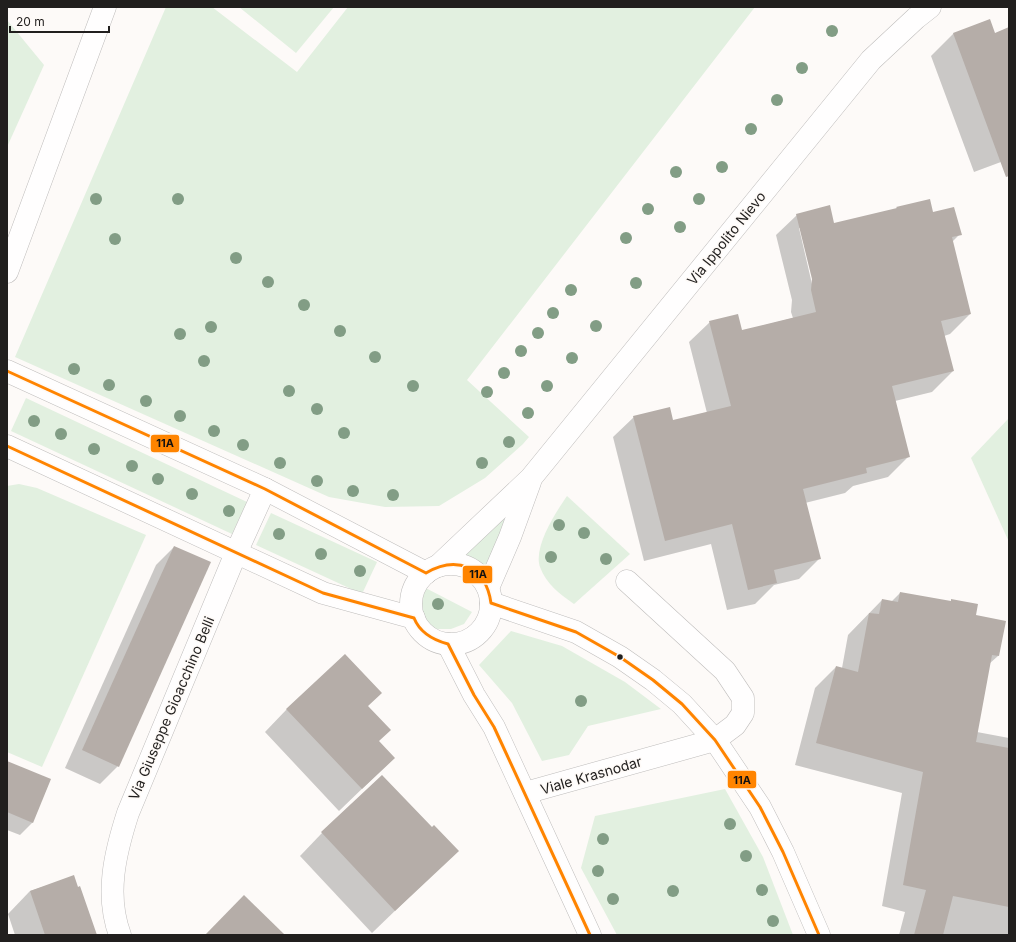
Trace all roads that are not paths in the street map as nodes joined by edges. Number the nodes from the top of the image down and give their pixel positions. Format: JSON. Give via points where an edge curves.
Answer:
{"nodes":[{"id":1,"x":105,"y":7,"type":"edge"},
{"id":2,"x":930,"y":7,"type":"edge"},
{"id":3,"x":7,"y":272,"type":"edge"},
{"id":4,"x":7,"y":371,"type":"edge"},
{"id":5,"x":7,"y":446,"type":"edge"},
{"id":6,"x":531,"y":478,"type":"junction"},
{"id":7,"x":265,"y":489,"type":"junction"},
{"id":8,"x":236,"y":553,"type":"junction"},
{"id":9,"x":432,"y":570,"type":"junction"},
{"id":10,"x":627,"y":581,"type":"dead end"},
{"id":11,"x":489,"y":596,"type":"junction"},
{"id":12,"x":414,"y":618,"type":"junction"},
{"id":13,"x":448,"y":644,"type":"junction"},
{"id":14,"x":715,"y":740,"type":"junction"},
{"id":15,"x":525,"y":793,"type":"junction"},
{"id":16,"x":120,"y":935,"type":"edge"},
{"id":17,"x":590,"y":935,"type":"edge"},
{"id":18,"x":819,"y":935,"type":"edge"}],
"edges":[{"from":1,"to":3,"type":"street"},
{"from":2,"to":6,"type":"street","name":"Via Ippolito Nievo","via":[[871,60]]},
{"from":4,"to":7,"type":"street"},
{"from":5,"to":8,"type":"street"},
{"from":6,"to":9,"type":"street","name":"Via Ippolito Nievo"},
{"from":6,"to":11,"type":"street","name":"Via Ippolito Nievo"},
{"from":7,"to":8,"type":"street","name":"Via Giuseppe Gioacchino Belli"},
{"from":7,"to":9,"type":"street"},
{"from":8,"to":12,"type":"street","via":[[323,593]]},
{"from":8,"to":16,"type":"street","name":"Via Giuseppe Gioacchino Belli","via":[[119,840],[112,887],[114,914]]},
{"from":9,"to":11,"type":"street","via":[[456,565],[471,569],[486,583]]},
{"from":9,"to":12,"type":"street","via":[[417,583],[412,596],[411,610]]},
{"from":10,"to":14,"type":"street","name":"Viale Krasnodar","via":[[725,671],[743,698],[743,713],[735,725]]},
{"from":11,"to":13,"type":"street","via":[[490,613],[481,631],[474,638]]},
{"from":11,"to":14,"type":"street","via":[[576,632],[620,657],[682,704]]},
{"from":12,"to":13,"type":"street","via":[[424,633],[434,641]]},
{"from":13,"to":15,"type":"street","via":[[494,727]]},
{"from":14,"to":15,"type":"street","name":"Viale Krasnodar"},
{"from":14,"to":18,"type":"street","via":[[760,807],[783,852]]},
{"from":15,"to":17,"type":"street","name":"Viale Krasnodar"}]}
